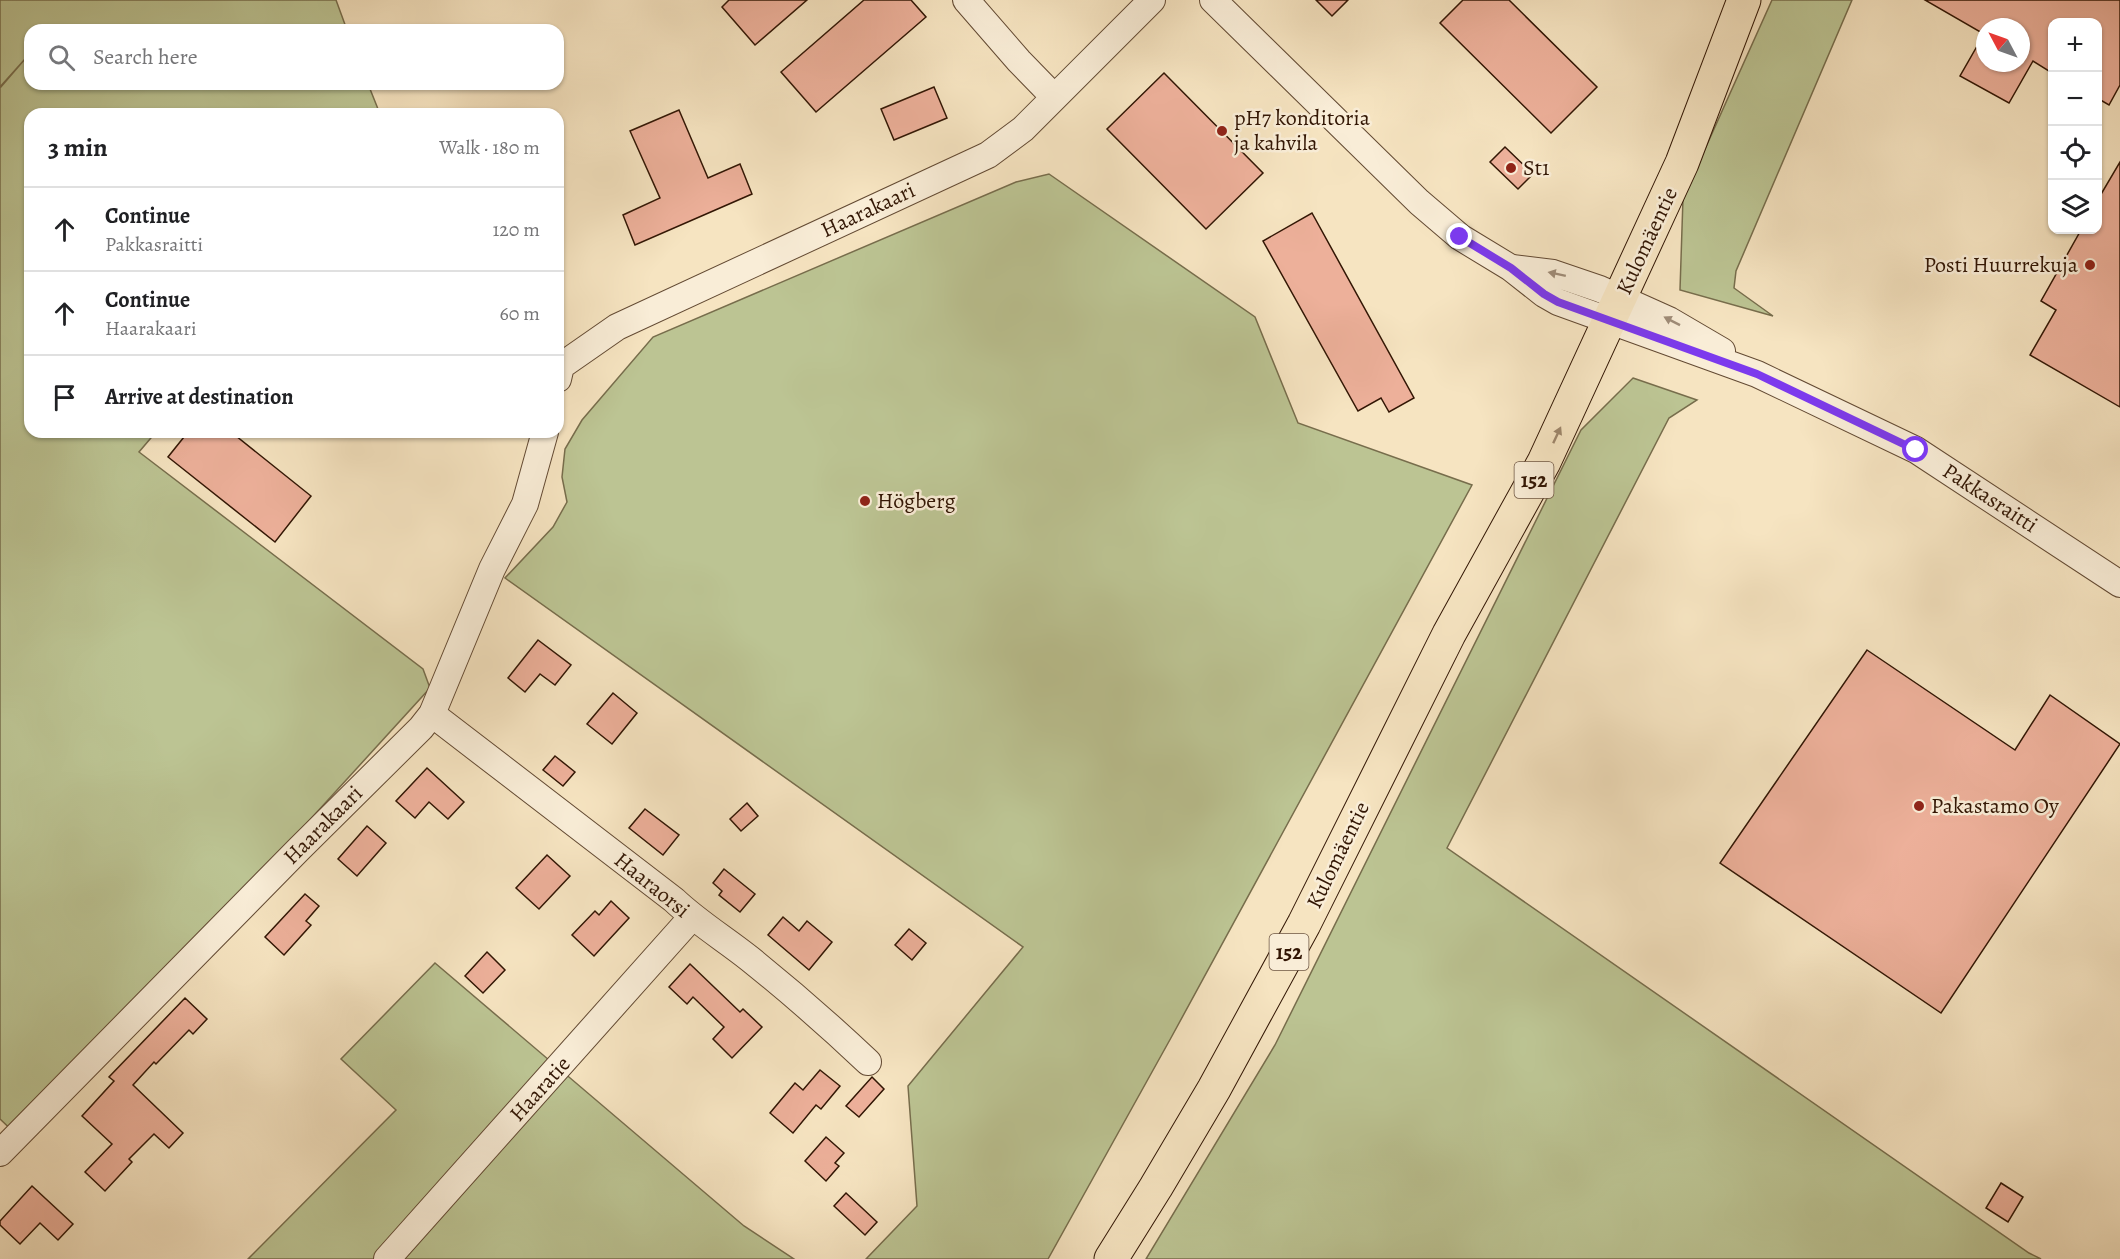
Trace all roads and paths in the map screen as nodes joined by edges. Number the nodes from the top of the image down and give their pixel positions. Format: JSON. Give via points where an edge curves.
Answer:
{"nodes":[{"id":1,"x":966,"y":0,"type":"edge"},
{"id":2,"x":1152,"y":0,"type":"edge"},
{"id":3,"x":1213,"y":0,"type":"edge"},
{"id":4,"x":1743,"y":0,"type":"edge"},
{"id":5,"x":1054,"y":97,"type":"junction"},
{"id":6,"x":1605,"y":305,"type":"junction"},
{"id":7,"x":564,"y":364,"type":"edge"},
{"id":8,"x":543,"y":438,"type":"edge"},
{"id":9,"x":2120,"y":584,"type":"edge"},
{"id":10,"x":432,"y":714,"type":"junction"},
{"id":11,"x":692,"y":917,"type":"junction"},
{"id":12,"x":867,"y":1062,"type":"dead end"},
{"id":13,"x":0,"y":1153,"type":"edge"},
{"id":14,"x":387,"y":1259,"type":"edge"},
{"id":15,"x":1111,"y":1259,"type":"edge"}],
"edges":[{"from":1,"to":5,"type":"street"},
{"from":2,"to":5,"type":"street","name":"Haarakaari"},
{"from":3,"to":6,"type":"street","via":[[1419,202],[1460,237],[1511,268],[1553,273]]},
{"from":4,"to":6,"type":"main road","name":"Kulomäentie","number":"152","via":[[1662,156]]},
{"from":5,"to":7,"type":"street","name":"Haarakaari","via":[[1023,129],[988,155],[617,327]]},
{"from":6,"to":9,"type":"street","name":"Pakkasraitti","via":[[1916,450]]},
{"from":6,"to":15,"type":"main road","name":"Kulomäentie","number":"152","via":[[1544,462],[1449,634],[1299,934],[1214,1089]]},
{"from":8,"to":10,"type":"street","name":"Haarakaari","via":[[525,504],[492,569]]},
{"from":10,"to":11,"type":"street","name":"Haaraorsi"},
{"from":10,"to":13,"type":"street","name":"Haarakaari"},
{"from":11,"to":12,"type":"street","name":"Haaraorsi","via":[[800,999]]},
{"from":11,"to":14,"type":"street","name":"Haaratie"}]}
